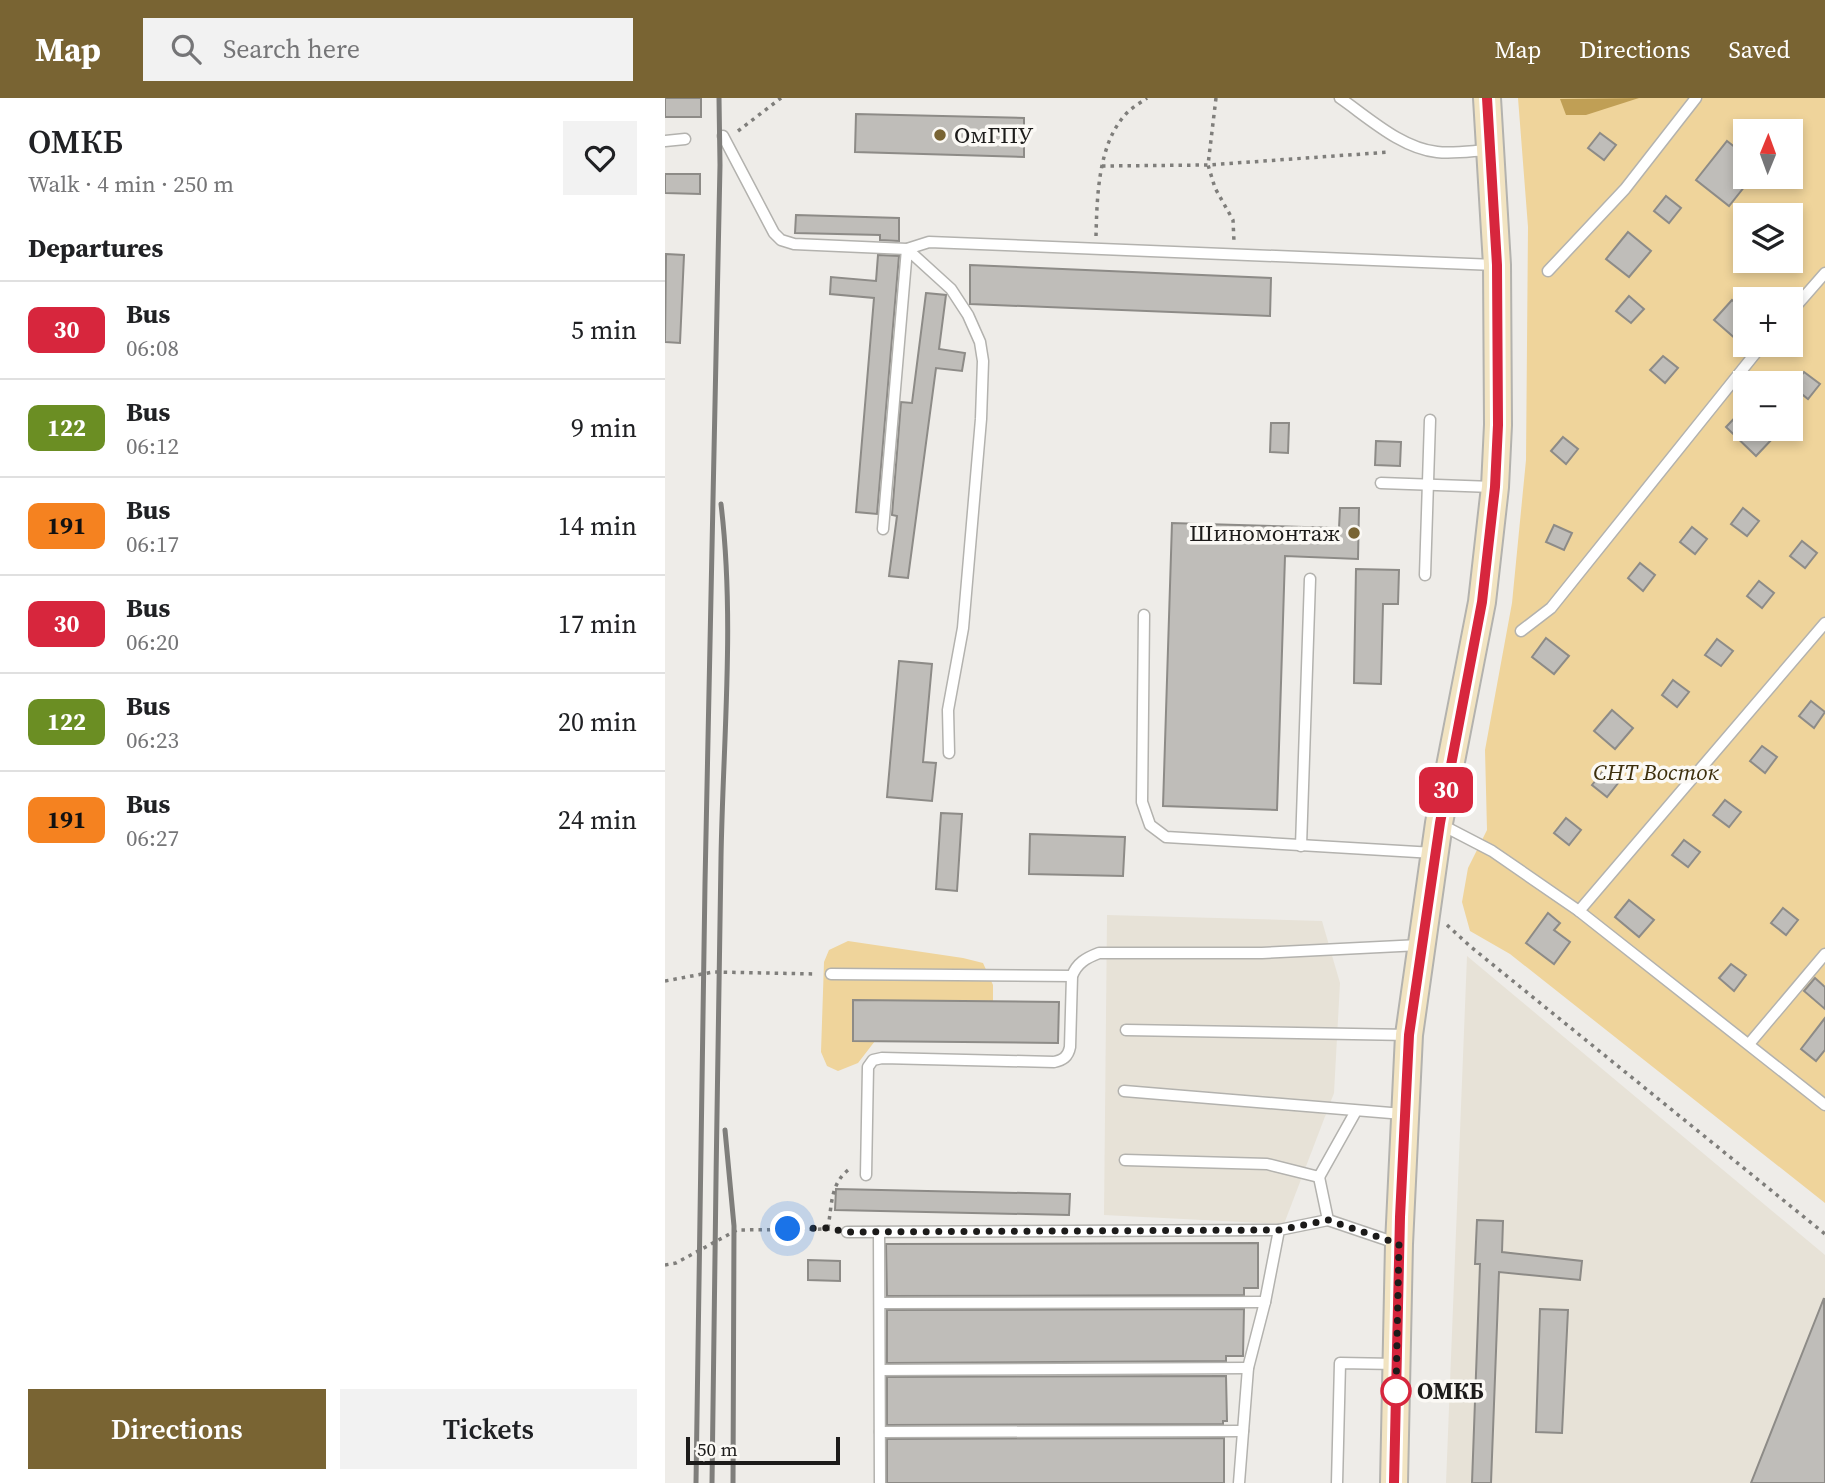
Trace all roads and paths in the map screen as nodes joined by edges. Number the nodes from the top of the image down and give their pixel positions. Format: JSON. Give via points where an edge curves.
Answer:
{"nodes":[{"id":1,"x":1147,"y":98,"type":"edge"},
{"id":2,"x":1216,"y":98,"type":"edge"},
{"id":3,"x":1340,"y":98,"type":"edge"},
{"id":4,"x":1487,"y":98,"type":"edge"},
{"id":5,"x":1696,"y":98,"type":"edge"},
{"id":6,"x":723,"y":136,"type":"dead end"},
{"id":7,"x":684,"y":139,"type":"dead end"},
{"id":8,"x":665,"y":141,"type":"edge"},
{"id":9,"x":1423,"y":150,"type":"junction"},
{"id":10,"x":1491,"y":150,"type":"junction"},
{"id":11,"x":1208,"y":165,"type":"junction"},
{"id":12,"x":1102,"y":166,"type":"junction"},
{"id":13,"x":1097,"y":216,"type":"dead end"},
{"id":14,"x":908,"y":249,"type":"junction"},
{"id":15,"x":1235,"y":254,"type":"junction"},
{"id":16,"x":1497,"y":265,"type":"junction"},
{"id":17,"x":1549,"y":271,"type":"dead end"},
{"id":18,"x":1825,"y":273,"type":"edge"},
{"id":19,"x":1803,"y":298,"type":"edge"},
{"id":20,"x":1752,"y":357,"type":"edge"},
{"id":21,"x":1430,"y":419,"type":"dead end"},
{"id":22,"x":1381,"y":483,"type":"dead end"},
{"id":23,"x":1428,"y":484,"type":"junction"},
{"id":24,"x":1495,"y":487,"type":"junction"},
{"id":25,"x":883,"y":529,"type":"dead end"},
{"id":26,"x":1425,"y":575,"type":"dead end"},
{"id":27,"x":1310,"y":579,"type":"dead end"},
{"id":28,"x":1144,"y":615,"type":"dead end"},
{"id":29,"x":1825,"y":622,"type":"edge"},
{"id":30,"x":1521,"y":631,"type":"dead end"},
{"id":31,"x":949,"y":752,"type":"dead end"},
{"id":32,"x":1440,"y":823,"type":"junction"},
{"id":33,"x":1301,"y":846,"type":"junction"},
{"id":34,"x":1435,"y":853,"type":"junction"},
{"id":35,"x":1427,"y":906,"type":"junction"},
{"id":36,"x":1579,"y":911,"type":"junction"},
{"id":37,"x":1422,"y":944,"type":"junction"},
{"id":38,"x":1825,"y":954,"type":"edge"},
{"id":39,"x":831,"y":974,"type":"joint"},
{"id":40,"x":1072,"y":976,"type":"junction"},
{"id":41,"x":665,"y":981,"type":"edge"},
{"id":42,"x":1126,"y":1030,"type":"dead end"},
{"id":43,"x":1409,"y":1035,"type":"junction"},
{"id":44,"x":1749,"y":1044,"type":"junction"},
{"id":45,"x":1124,"y":1091,"type":"dead end"},
{"id":46,"x":1825,"y":1105,"type":"edge"},
{"id":47,"x":1356,"y":1111,"type":"junction"},
{"id":48,"x":1404,"y":1114,"type":"junction"},
{"id":49,"x":866,"y":1157,"type":"junction"},
{"id":50,"x":1125,"y":1160,"type":"dead end"},
{"id":51,"x":866,"y":1175,"type":"dead end"},
{"id":52,"x":1319,"y":1177,"type":"junction"},
{"id":53,"x":1328,"y":1220,"type":"junction"},
{"id":54,"x":828,"y":1228,"type":"junction"},
{"id":55,"x":1279,"y":1230,"type":"junction"},
{"id":56,"x":847,"y":1232,"type":"joint"},
{"id":57,"x":879,"y":1232,"type":"junction"},
{"id":58,"x":1825,"y":1234,"type":"edge"},
{"id":59,"x":1399,"y":1244,"type":"junction"},
{"id":60,"x":665,"y":1265,"type":"edge"},
{"id":61,"x":1265,"y":1302,"type":"junction"},
{"id":62,"x":880,"y":1303,"type":"junction"},
{"id":63,"x":1397,"y":1364,"type":"junction"},
{"id":64,"x":1248,"y":1368,"type":"junction"},
{"id":65,"x":880,"y":1370,"type":"junction"},
{"id":66,"x":1243,"y":1431,"type":"junction"},
{"id":67,"x":880,"y":1432,"type":"junction"},
{"id":68,"x":880,"y":1483,"type":"edge"},
{"id":69,"x":1239,"y":1483,"type":"edge"},
{"id":70,"x":1337,"y":1483,"type":"edge"},
{"id":71,"x":1394,"y":1483,"type":"edge"}],
"edges":[{"from":1,"to":12,"type":"path","via":[[1125,114],[1110,138]]},
{"from":2,"to":11,"type":"path"},
{"from":3,"to":9,"type":"lane"},
{"from":4,"to":10,"type":"main road"},
{"from":5,"to":17,"type":"lane","via":[[1625,189]]},
{"from":6,"to":14,"type":"lane","via":[[781,240]]},
{"from":7,"to":8,"type":"lane"},
{"from":9,"to":10,"type":"lane"},
{"from":9,"to":11,"type":"path"},
{"from":10,"to":16,"type":"main road"},
{"from":11,"to":12,"type":"path"},
{"from":11,"to":15,"type":"path","via":[[1233,220]]},
{"from":12,"to":13,"type":"path"},
{"from":14,"to":15,"type":"lane","via":[[929,242]]},
{"from":14,"to":25,"type":"lane"},
{"from":14,"to":31,"type":"lane","via":[[951,289],[980,342],[983,361],[963,628],[948,710]]},
{"from":15,"to":16,"type":"lane"},
{"from":16,"to":24,"type":"main road"},
{"from":18,"to":19,"type":"lane"},
{"from":20,"to":30,"type":"lane","via":[[1551,608]]},
{"from":21,"to":23,"type":"lane"},
{"from":22,"to":23,"type":"lane"},
{"from":23,"to":24,"type":"lane"},
{"from":23,"to":26,"type":"lane"},
{"from":24,"to":32,"type":"main road","via":[[1482,602]]},
{"from":27,"to":33,"type":"lane"},
{"from":28,"to":33,"type":"lane","via":[[1142,802],[1150,825],[1165,837]]},
{"from":29,"to":36,"type":"lane"},
{"from":32,"to":34,"type":"main road"},
{"from":32,"to":36,"type":"lane","via":[[1492,851]]},
{"from":33,"to":34,"type":"lane"},
{"from":34,"to":35,"type":"main road"},
{"from":35,"to":37,"type":"main road"},
{"from":35,"to":58,"type":"path","via":[[1471,947]]},
{"from":36,"to":44,"type":"lane"},
{"from":37,"to":40,"type":"lane","via":[[1262,953],[1099,953],[1086,957]]},
{"from":37,"to":43,"type":"main road"},
{"from":38,"to":44,"type":"lane"},
{"from":39,"to":40,"type":"lane"},
{"from":39,"to":41,"type":"path","via":[[713,972]]},
{"from":40,"to":49,"type":"lane","via":[[1070,1047],[1062,1060],[873,1060],[868,1067]]},
{"from":42,"to":43,"type":"lane"},
{"from":43,"to":48,"type":"main road"},
{"from":44,"to":46,"type":"lane"},
{"from":45,"to":47,"type":"lane"},
{"from":47,"to":48,"type":"lane"},
{"from":47,"to":52,"type":"lane"},
{"from":48,"to":59,"type":"main road"},
{"from":49,"to":51,"type":"lane"},
{"from":49,"to":54,"type":"path","via":[[845,1171],[833,1188]]},
{"from":50,"to":52,"type":"lane","via":[[1268,1164]]},
{"from":52,"to":53,"type":"lane"},
{"from":53,"to":55,"type":"lane"},
{"from":53,"to":59,"type":"lane"},
{"from":54,"to":56,"type":"path"},
{"from":54,"to":60,"type":"path","via":[[737,1230]]},
{"from":55,"to":57,"type":"lane"},
{"from":55,"to":61,"type":"lane"},
{"from":56,"to":57,"type":"lane"},
{"from":57,"to":62,"type":"lane"},
{"from":59,"to":63,"type":"main road"},
{"from":61,"to":62,"type":"lane"},
{"from":61,"to":64,"type":"lane"},
{"from":62,"to":65,"type":"lane"},
{"from":63,"to":70,"type":"lane","via":[[1340,1363]]},
{"from":63,"to":71,"type":"main road"},
{"from":64,"to":65,"type":"lane"},
{"from":64,"to":66,"type":"lane"},
{"from":65,"to":67,"type":"lane"},
{"from":66,"to":67,"type":"lane"},
{"from":66,"to":69,"type":"lane"},
{"from":67,"to":68,"type":"lane"}]}
